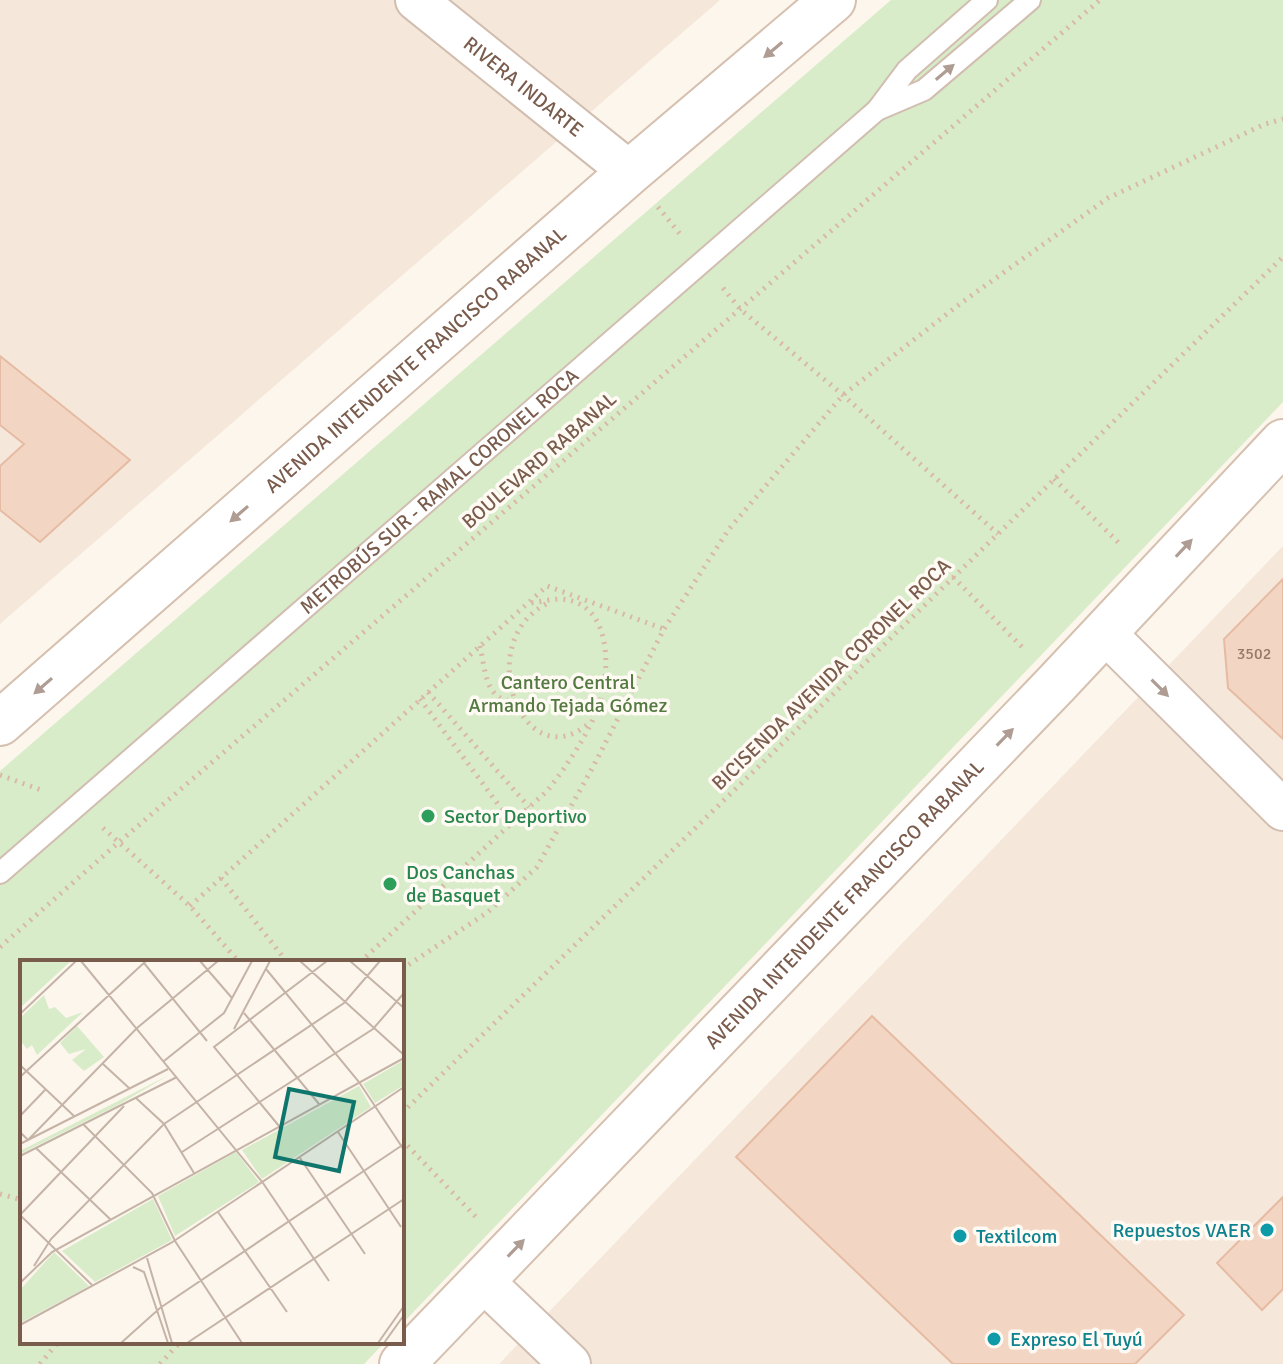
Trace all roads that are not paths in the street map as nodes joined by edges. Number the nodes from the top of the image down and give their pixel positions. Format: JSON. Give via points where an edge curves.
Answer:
{"nodes":[{"id":1,"x":416,"y":0,"type":"edge"},
{"id":2,"x":833,"y":0,"type":"edge"},
{"id":3,"x":987,"y":0,"type":"edge"},
{"id":4,"x":1030,"y":0,"type":"edge"},
{"id":5,"x":877,"y":110,"type":"junction"},
{"id":6,"x":630,"y":172,"type":"junction"},
{"id":7,"x":1283,"y":442,"type":"edge"},
{"id":8,"x":1105,"y":633,"type":"junction"},
{"id":9,"x":0,"y":723,"type":"edge"},
{"id":10,"x":1283,"y":810,"type":"edge"},
{"id":11,"x":0,"y":873,"type":"edge"},
{"id":12,"x":497,"y":1267,"type":"junction"},
{"id":13,"x":402,"y":1364,"type":"edge"},
{"id":14,"x":570,"y":1364,"type":"edge"}],
"edges":[{"from":1,"to":6,"type":"street","name":"RIVERA INDARTE"},
{"from":2,"to":6,"type":"main road","name":"AVENIDA INTENDENTE FRANCISCO RABANAL","one_way":true},
{"from":3,"to":5,"type":"lane","name":"METROBÚS SUR - RAMAL CORONEL ROCA","via":[[907,70]]},
{"from":5,"to":4,"type":"lane","name":"METROBÚS SUR - RAMAL CORONEL ROCA","one_way":true,"via":[[924,90]]},
{"from":5,"to":11,"type":"lane","name":"METROBÚS SUR - RAMAL CORONEL ROCA"},
{"from":6,"to":9,"type":"main road","name":"AVENIDA INTENDENTE FRANCISCO RABANAL","one_way":true},
{"from":8,"to":7,"type":"main road","name":"AVENIDA INTENDENTE FRANCISCO RABANAL","one_way":true},
{"from":8,"to":10,"type":"street","one_way":true},
{"from":12,"to":8,"type":"main road","name":"AVENIDA INTENDENTE FRANCISCO RABANAL","one_way":true},
{"from":12,"to":13,"type":"main road","name":"AVENIDA INTENDENTE FRANCISCO RABANAL"},
{"from":12,"to":14,"type":"street"}]}
